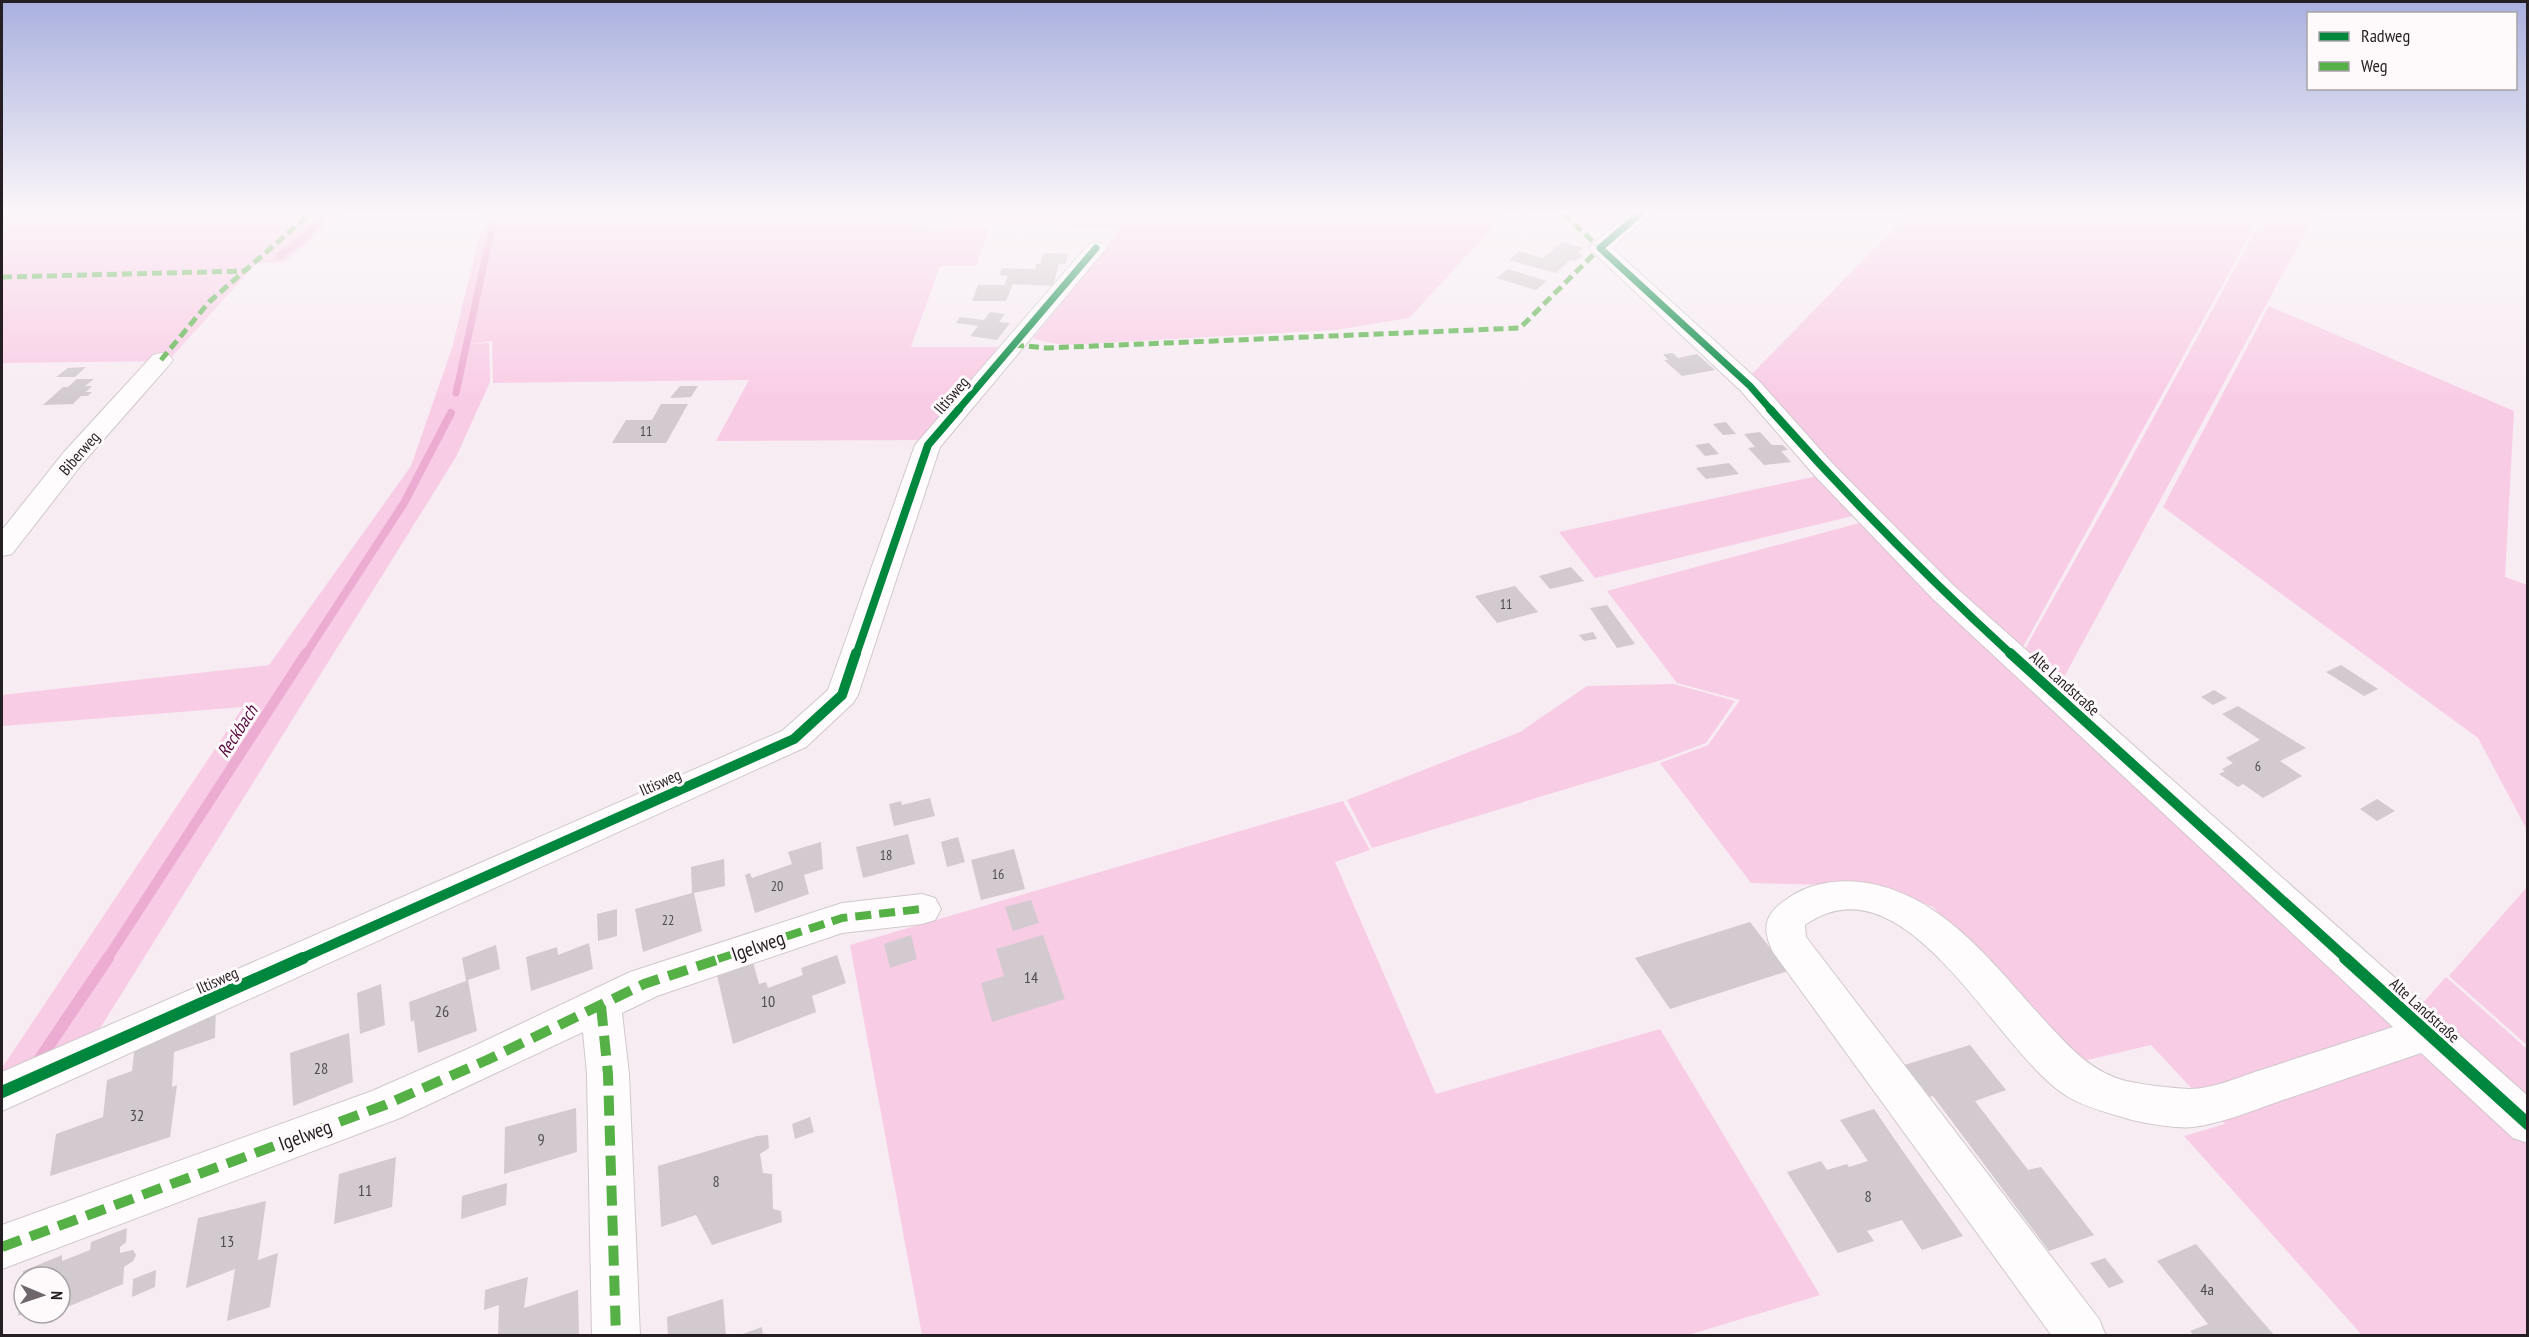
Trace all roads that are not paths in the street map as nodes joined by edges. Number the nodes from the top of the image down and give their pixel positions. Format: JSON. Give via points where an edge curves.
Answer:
{"nodes":[{"id":1,"x":1073,"y":275,"type":"edge"},
{"id":2,"x":1630,"y":275,"type":"edge"},
{"id":3,"x":161,"y":360,"type":"dead end"},
{"id":4,"x":2,"y":548,"type":"edge"},
{"id":5,"x":922,"y":909,"type":"dead end"},
{"id":6,"x":601,"y":1006,"type":"junction"},
{"id":7,"x":2427,"y":1033,"type":"junction"},
{"id":8,"x":2,"y":1092,"type":"edge"},
{"id":9,"x":2528,"y":1124,"type":"edge"},
{"id":10,"x":2,"y":1247,"type":"edge"},
{"id":11,"x":616,"y":1335,"type":"edge"},
{"id":12,"x":2082,"y":1335,"type":"edge"}],
"edges":[{"from":1,"to":8,"type":"street","name":"Iltisweg","via":[[928,445],[842,695],[794,739]]},
{"from":2,"to":7,"type":"street","name":"Alte Landstraße","via":[[1750,386],[1824,470],[1943,592]]},
{"from":3,"to":4,"type":"street","name":"Biberweg","via":[[73,459]]},
{"from":5,"to":6,"type":"street","name":"Igelweg","via":[[842,918],[644,984]]},
{"from":6,"to":10,"type":"street","name":"Igelweg","via":[[385,1105]]},
{"from":6,"to":11,"type":"street","via":[[608,1074]]},
{"from":7,"to":9,"type":"street","name":"Alte Landstraße"},
{"from":7,"to":12,"type":"street","via":[[2230,1099],[2191,1108],[2127,1100],[2084,1085],[2053,1058],[1951,945],[1916,916],[1877,899],[1843,895],[1810,902],[1786,919],[1787,941]]}]}
